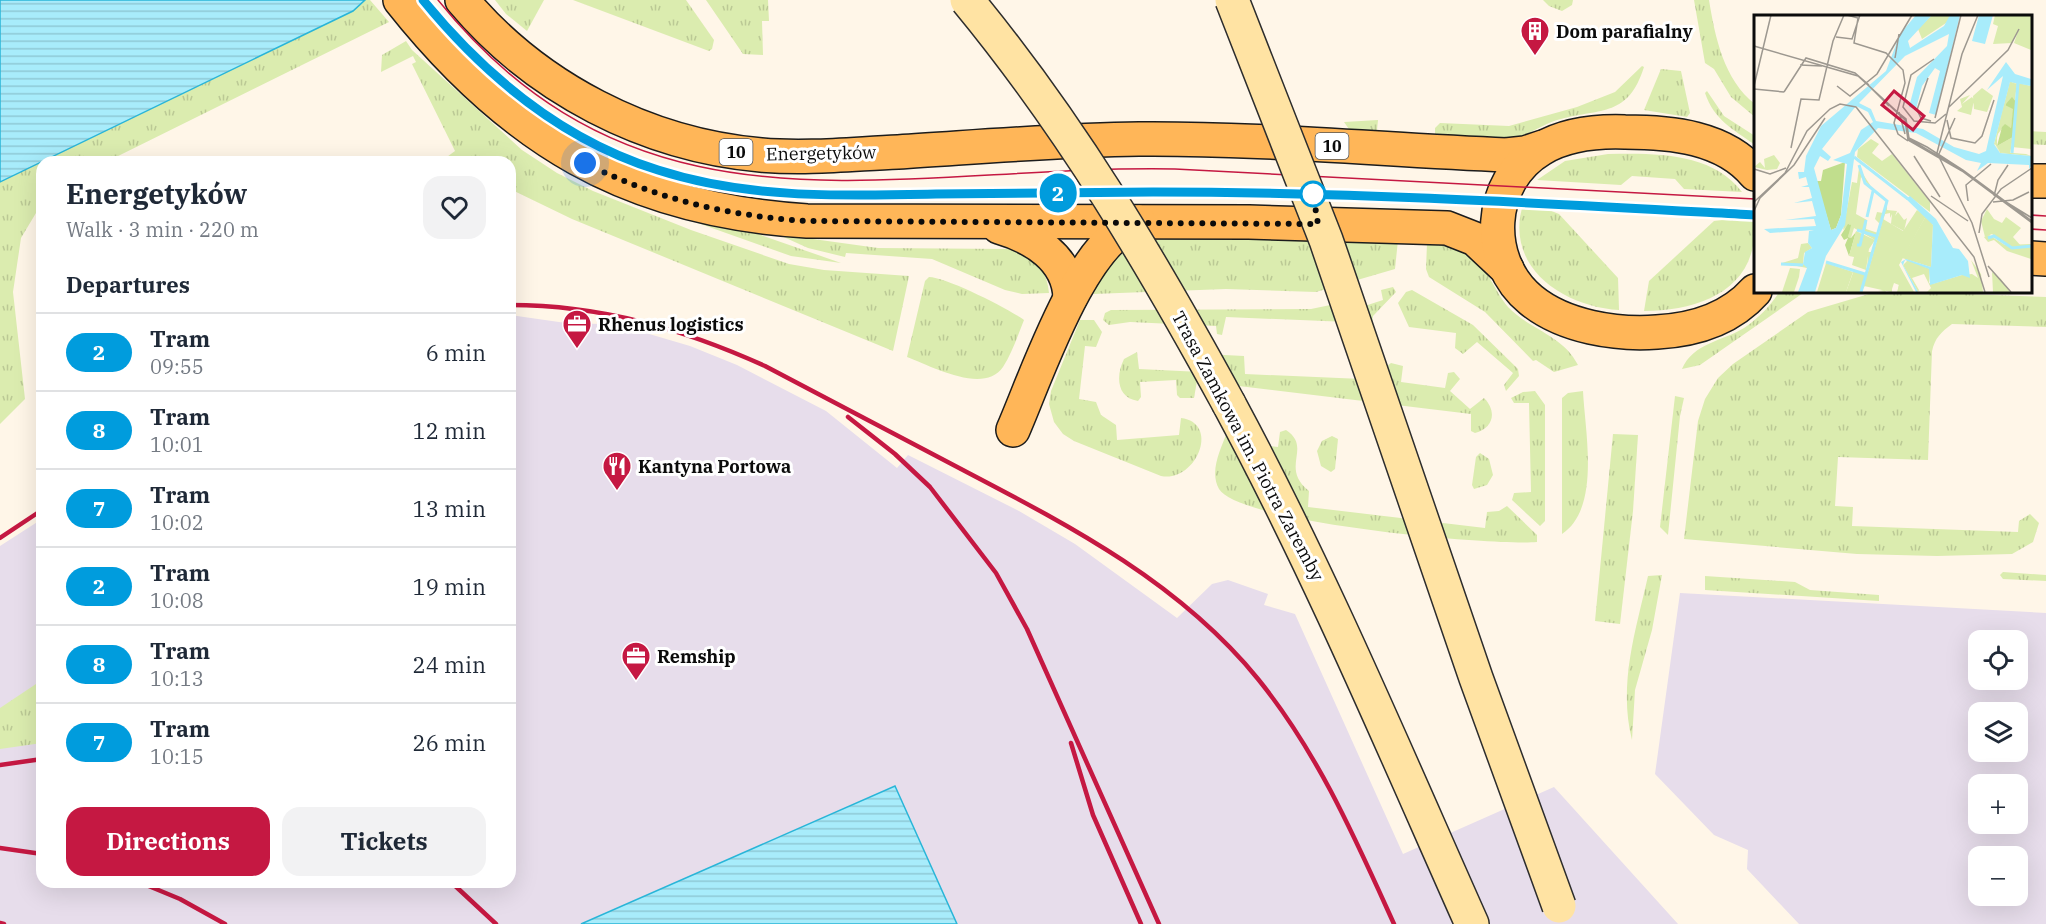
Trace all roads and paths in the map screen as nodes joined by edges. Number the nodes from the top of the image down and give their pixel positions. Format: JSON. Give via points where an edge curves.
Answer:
{"nodes":[{"id":1,"x":400,"y":0,"type":"edge"},
{"id":2,"x":967,"y":0,"type":"edge"},
{"id":3,"x":1232,"y":0,"type":"edge"},
{"id":4,"x":464,"y":3,"type":"edge"},
{"id":5,"x":1543,"y":147,"type":"junction"},
{"id":6,"x":1752,"y":169,"type":"edge"},
{"id":7,"x":2031,"y":181,"type":"edge"},
{"id":8,"x":2046,"y":182,"type":"edge"},
{"id":9,"x":959,"y":222,"type":"junction"},
{"id":10,"x":1139,"y":222,"type":"junction"},
{"id":11,"x":2031,"y":258,"type":"edge"},
{"id":12,"x":2046,"y":259,"type":"edge"},
{"id":13,"x":1506,"y":269,"type":"junction"},
{"id":14,"x":1754,"y":292,"type":"edge"},
{"id":15,"x":1070,"y":298,"type":"junction"},
{"id":16,"x":1013,"y":430,"type":"dead end"},
{"id":17,"x":1472,"y":924,"type":"edge"},
{"id":18,"x":1565,"y":924,"type":"edge"}],
"edges":[{"from":1,"to":9,"type":"main road","via":[[464,75],[524,126],[576,158],[645,190],[706,208],[773,218]]},
{"from":2,"to":17,"type":"main road","name":"Trasa Zamkowa im. Piotra Zaremby","bridge":true,"via":[[1090,165],[1203,355],[1313,568]]},
{"from":3,"to":18,"type":"main road","bridge":true,"via":[[1326,240]]},
{"from":4,"to":5,"type":"main road","name":"Energetyków","number":"10","via":[[531,65],[592,104],[663,135],[743,153],[832,156],[1140,139],[1506,155]]},
{"from":5,"to":6,"type":"main road","name":"Energetyków","via":[[1588,134],[1661,133],[1714,145]]},
{"from":5,"to":13,"type":"main road","via":[[1515,173],[1501,202],[1497,234]]},
{"from":7,"to":8,"type":"main road"},
{"from":9,"to":10,"type":"main road"},
{"from":9,"to":15,"type":"main road","via":[[997,227],[1036,243],[1062,269]]},
{"from":10,"to":13,"type":"main road","via":[[1447,228],[1475,239]]},
{"from":10,"to":15,"type":"main road","via":[[1123,228],[1102,246]]},
{"from":11,"to":12,"type":"main road"},
{"from":13,"to":14,"type":"main road","via":[[1519,289],[1544,309],[1577,322],[1623,332],[1666,331],[1709,322],[1732,311]]},
{"from":15,"to":16,"type":"main road"}]}
